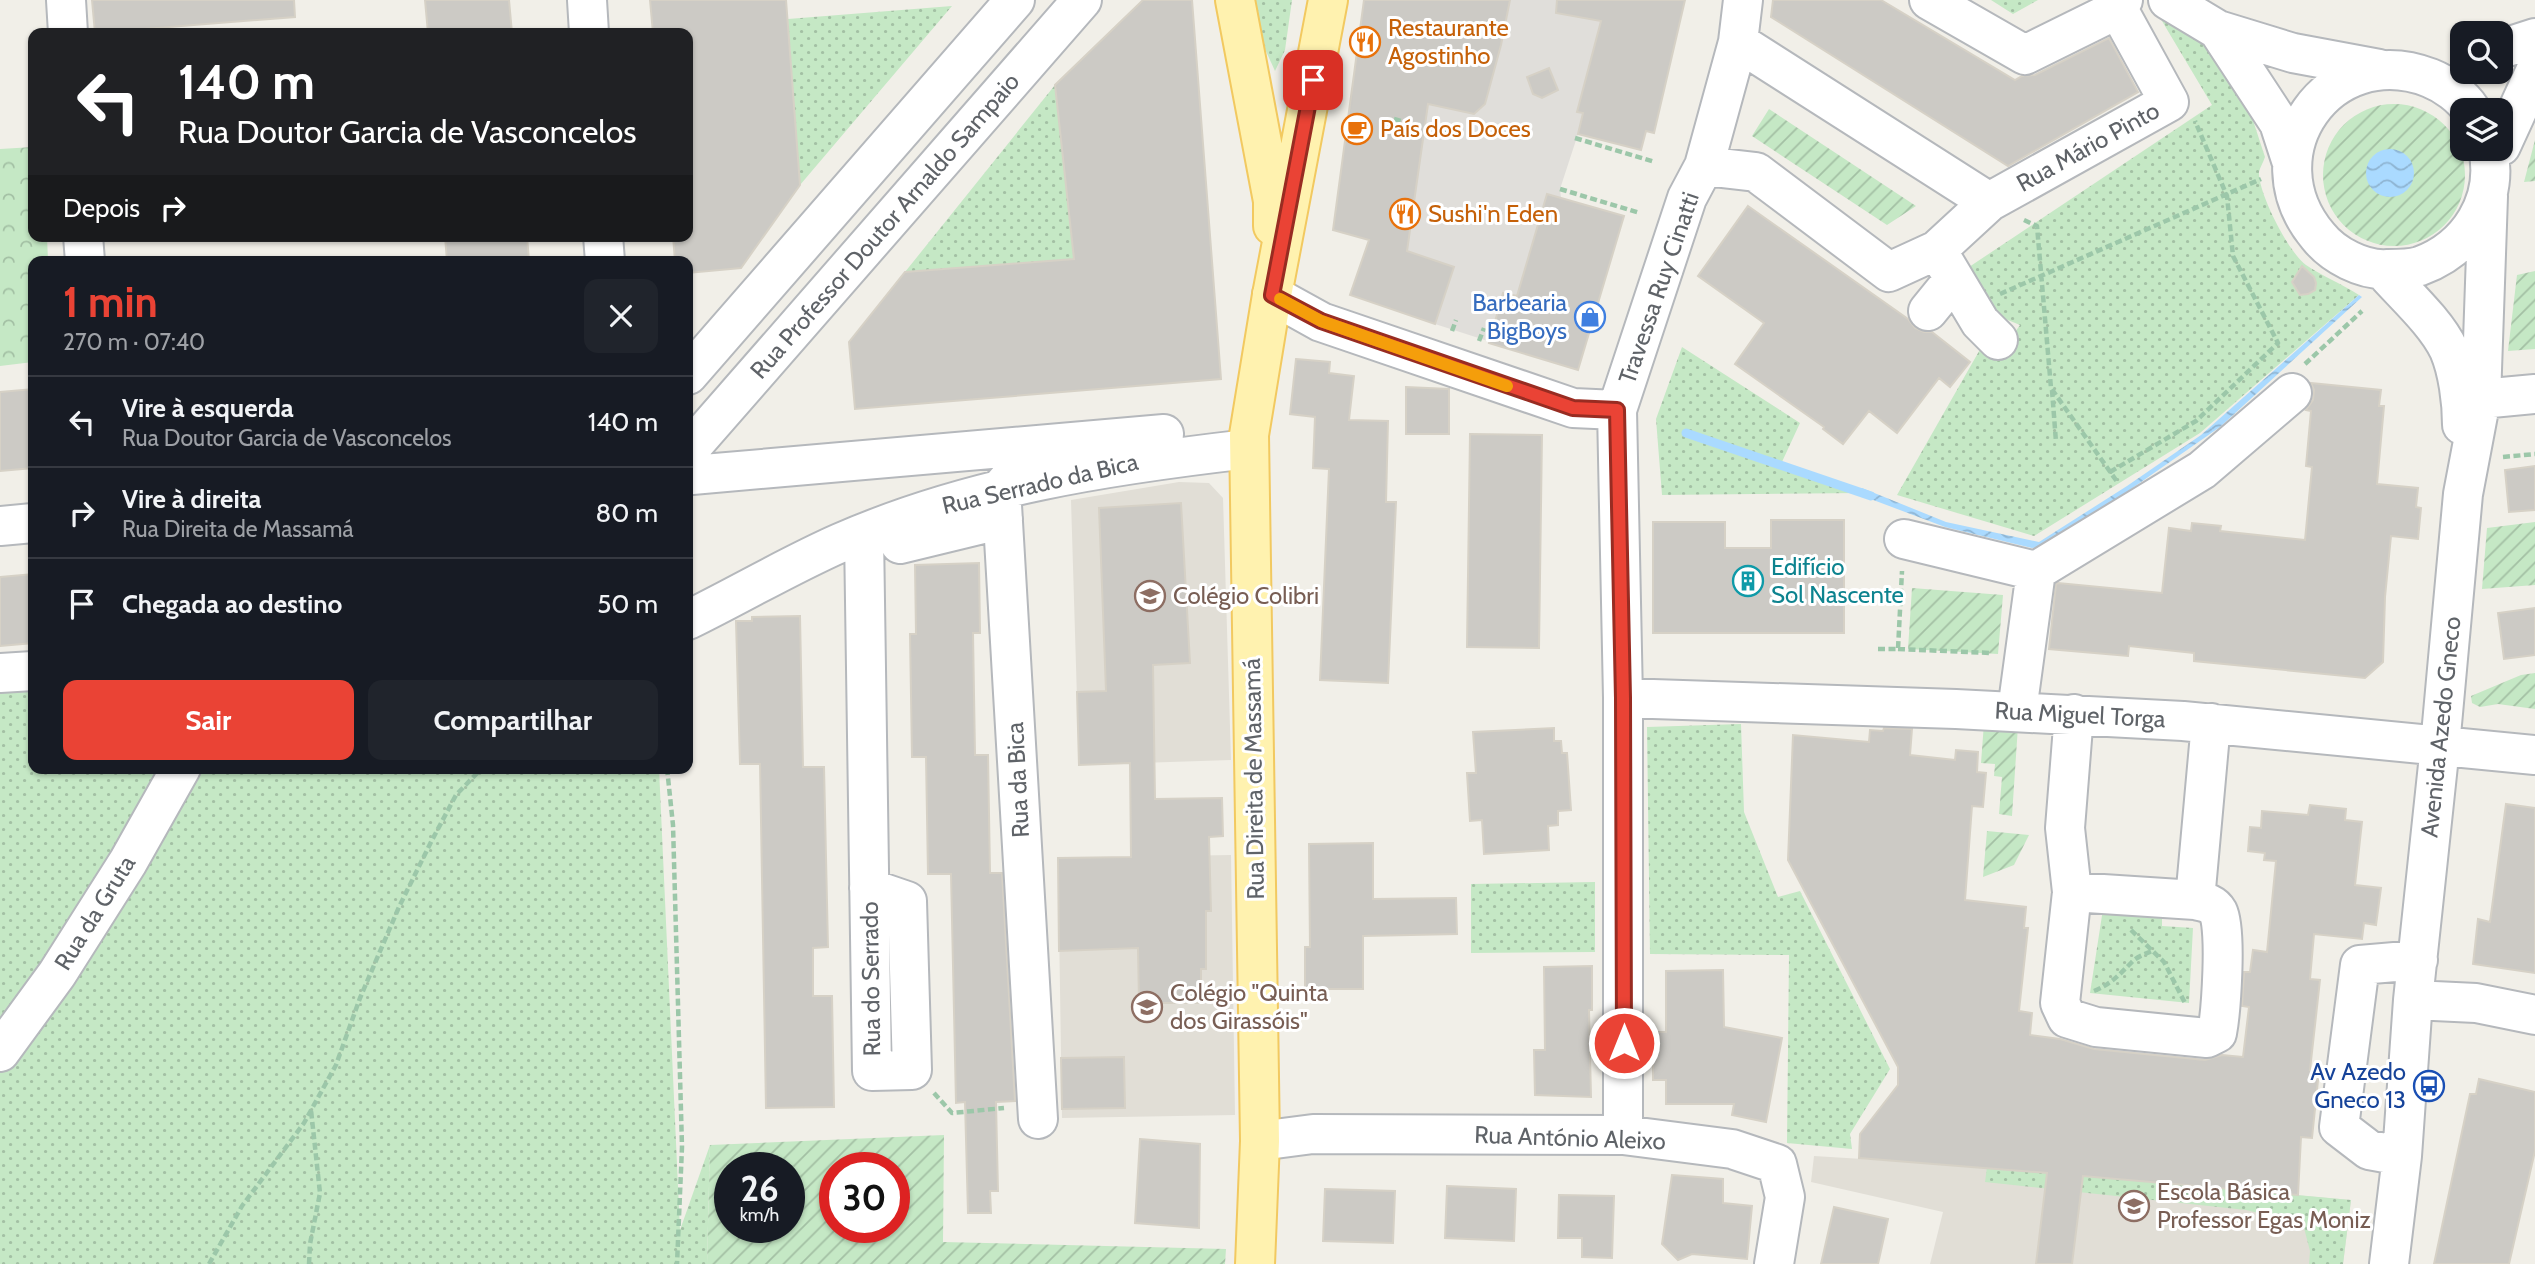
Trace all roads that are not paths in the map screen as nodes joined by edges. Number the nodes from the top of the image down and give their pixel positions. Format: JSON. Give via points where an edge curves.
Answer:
{"nodes":[{"id":1,"x":66,"y":0,"type":"edge"},
{"id":2,"x":587,"y":0,"type":"edge"},
{"id":3,"x":1015,"y":0,"type":"edge"},
{"id":4,"x":1082,"y":0,"type":"edge"},
{"id":5,"x":1235,"y":0,"type":"edge"},
{"id":6,"x":1328,"y":0,"type":"edge"},
{"id":7,"x":1743,"y":0,"type":"edge"},
{"id":8,"x":1929,"y":0,"type":"edge"},
{"id":9,"x":2168,"y":0,"type":"edge"},
{"id":10,"x":2120,"y":5,"type":"edge"},
{"id":11,"x":68,"y":28,"type":"edge"},
{"id":12,"x":589,"y":28,"type":"edge"},
{"id":13,"x":2218,"y":30,"type":"junction"},
{"id":14,"x":2535,"y":38,"type":"edge"},
{"id":15,"x":1738,"y":42,"type":"junction"},
{"id":16,"x":2513,"y":45,"type":"edge"},
{"id":17,"x":2450,"y":62,"type":"edge"},
{"id":18,"x":2396,"y":70,"type":"junction"},
{"id":19,"x":2535,"y":72,"type":"edge"},
{"id":20,"x":2459,"y":98,"type":"edge"},
{"id":21,"x":2513,"y":120,"type":"edge"},
{"id":22,"x":2494,"y":161,"type":"edge"},
{"id":23,"x":1704,"y":166,"type":"junction"},
{"id":24,"x":2280,"y":167,"type":"junction"},
{"id":25,"x":1989,"y":202,"type":"junction"},
{"id":26,"x":1945,"y":265,"type":"junction"},
{"id":27,"x":2383,"y":270,"type":"junction"},
{"id":28,"x":1272,"y":295,"type":"junction"},
{"id":29,"x":1928,"y":311,"type":"dead end"},
{"id":30,"x":1998,"y":340,"type":"dead end"},
{"id":31,"x":693,"y":369,"type":"edge"},
{"id":32,"x":2468,"y":387,"type":"junction"},
{"id":33,"x":2292,"y":393,"type":"road end"},
{"id":34,"x":2535,"y":394,"type":"edge"},
{"id":35,"x":1617,"y":410,"type":"junction"},
{"id":36,"x":1249,"y":442,"type":"junction"},
{"id":37,"x":1025,"y":448,"type":"junction"},
{"id":38,"x":693,"y":468,"type":"edge"},
{"id":39,"x":693,"y":473,"type":"edge"},
{"id":40,"x":1002,"y":504,"type":"junction"},
{"id":41,"x":28,"y":523,"type":"edge"},
{"id":42,"x":0,"y":526,"type":"edge"},
{"id":43,"x":1903,"y":539,"type":"road end"},
{"id":44,"x":864,"y":544,"type":"junction"},
{"id":45,"x":2036,"y":571,"type":"junction"},
{"id":46,"x":693,"y":617,"type":"edge"},
{"id":47,"x":28,"y":671,"type":"edge"},
{"id":48,"x":0,"y":673,"type":"edge"},
{"id":49,"x":1623,"y":698,"type":"junction"},
{"id":50,"x":2017,"y":711,"type":"junction"},
{"id":51,"x":2066,"y":714,"type":"junction"},
{"id":52,"x":2211,"y":723,"type":"junction"},
{"id":53,"x":2440,"y":746,"type":"junction"},
{"id":54,"x":2535,"y":755,"type":"edge"},
{"id":55,"x":178,"y":774,"type":"edge"},
{"id":56,"x":2070,"y":878,"type":"junction"},
{"id":57,"x":2194,"y":900,"type":"junction"},
{"id":58,"x":2418,"y":960,"type":"junction"},
{"id":59,"x":2413,"y":1000,"type":"junction"},
{"id":60,"x":2535,"y":1015,"type":"edge"},
{"id":61,"x":0,"y":1052,"type":"edge"},
{"id":62,"x":912,"y":1070,"type":"road end"},
{"id":63,"x":1037,"y":1112,"type":"road end"},
{"id":64,"x":1623,"y":1135,"type":"junction"},
{"id":65,"x":1260,"y":1141,"type":"junction"},
{"id":66,"x":2402,"y":1156,"type":"junction"},
{"id":67,"x":1255,"y":1264,"type":"edge"},
{"id":68,"x":1774,"y":1264,"type":"edge"},
{"id":69,"x":2389,"y":1264,"type":"edge"}],
"edges":[{"from":1,"to":11,"type":"street"},
{"from":2,"to":12,"type":"street"},
{"from":3,"to":31,"type":"street","name":"Rua Professor Doutor Arnaldo Sampaio"},
{"from":4,"to":38,"type":"street","name":"Rua Professor Doutor Arnaldo Sampaio"},
{"from":5,"to":28,"type":"main road","name":"Rua Direita de Massamá","via":[[1273,201]]},
{"from":6,"to":28,"type":"main road","name":"Rua Direita de Massamá"},
{"from":7,"to":15,"type":"street"},
{"from":8,"to":10,"type":"street","via":[[2025,55]]},
{"from":9,"to":13,"type":"street"},
{"from":10,"to":25,"type":"street","name":"Rua Mário Pinto","via":[[2169,102]]},
{"from":13,"to":18,"type":"street","via":[[2293,53]]},
{"from":13,"to":24,"type":"street","via":[[2277,119]]},
{"from":14,"to":16,"type":"street"},
{"from":15,"to":23,"type":"street"},
{"from":15,"to":25,"type":"street","name":"Rua Mário Pinto"},
{"from":17,"to":18,"type":"street"},
{"from":18,"to":20,"type":"street","via":[[2442,82]]},
{"from":18,"to":24,"type":"street","via":[[2354,75],[2330,89],[2311,109]]},
{"from":19,"to":21,"type":"street"},
{"from":22,"to":27,"type":"street","via":[[2473,227],[2449,252],[2418,267]]},
{"from":22,"to":32,"type":"street","name":"Avenida Azedo Gneco"},
{"from":23,"to":26,"type":"street","name":"Rua Mário Pinto","via":[[1755,172],[1889,272]]},
{"from":23,"to":35,"type":"street","name":"Travessa Ruy Cinatti","via":[[1687,198]]},
{"from":24,"to":27,"type":"street","via":[[2305,221],[2325,246],[2352,262]]},
{"from":25,"to":26,"type":"street","name":"Rua Mário Pinto"},
{"from":26,"to":29,"type":"street"},
{"from":26,"to":30,"type":"street","via":[[1980,322]]},
{"from":27,"to":32,"type":"street","via":[[2428,320]]},
{"from":28,"to":35,"type":"street","via":[[1321,321],[1573,408]]},
{"from":28,"to":36,"type":"main road","name":"Rua Direita de Massamá"},
{"from":32,"to":34,"type":"street"},
{"from":32,"to":53,"type":"street","name":"Avenida Azedo Gneco"},
{"from":33,"to":45,"type":"street","via":[[2202,470]]},
{"from":35,"to":49,"type":"street","name":"Travessa Ruy Cinatti"},
{"from":36,"to":37,"type":"street","name":"Rua Serrado da Bica","via":[[1219,429]]},
{"from":36,"to":40,"type":"street","name":"Rua Serrado da Bica","via":[[1149,460]]},
{"from":36,"to":65,"type":"main road","name":"Rua Direita de Massamá"},
{"from":37,"to":39,"type":"street","name":"Rua Serrado da Bica"},
{"from":37,"to":40,"type":"street"},
{"from":40,"to":44,"type":"street","name":"Rua Serrado da Bica","via":[[946,503]]},
{"from":40,"to":63,"type":"street","name":"Rua da Bica"},
{"from":41,"to":42,"type":"street"},
{"from":43,"to":45,"type":"street"},
{"from":44,"to":46,"type":"street","name":"Rua Serrado da Bica","via":[[839,543]]},
{"from":44,"to":62,"type":"street","name":"Rua do Serrado","via":[[872,1071]]},
{"from":45,"to":50,"type":"street"},
{"from":47,"to":48,"type":"street"},
{"from":49,"to":50,"type":"street","name":"Rua Miguel Torga"},
{"from":49,"to":64,"type":"street","name":"Travessa Ruy Cinatti"},
{"from":50,"to":51,"type":"street","name":"Rua Miguel Torga"},
{"from":51,"to":52,"type":"street","name":"Rua Miguel Torga"},
{"from":51,"to":56,"type":"street","via":[[2065,828]]},
{"from":52,"to":53,"type":"street","name":"Rua Miguel Torga"},
{"from":52,"to":57,"type":"street"},
{"from":53,"to":54,"type":"street","name":"Rua Miguel Torga"},
{"from":53,"to":58,"type":"street","name":"Avenida Azedo Gneco"},
{"from":55,"to":61,"type":"street","name":"Rua da Gruta","via":[[65,963]]},
{"from":56,"to":57,"type":"street"},
{"from":56,"to":57,"type":"street","via":[[2060,1003],[2067,1018],[2096,1027],[2207,1038],[2217,1033],[2221,925],[2217,911]]},
{"from":58,"to":59,"type":"street","name":"Avenida Azedo Gneco"},
{"from":58,"to":66,"type":"street","via":[[2360,965],[2339,1127],[2369,1150]]},
{"from":59,"to":60,"type":"street","via":[[2476,1003]]},
{"from":59,"to":66,"type":"street","name":"Avenida Azedo Gneco"},
{"from":64,"to":65,"type":"street","name":"Rua António Aleixo","via":[[1314,1133]]},
{"from":64,"to":68,"type":"street","name":"Rua António Aleixo","via":[[1732,1149],[1777,1164],[1785,1197]]},
{"from":65,"to":67,"type":"main road","name":"Rua Direita de Massamá"},
{"from":66,"to":69,"type":"street","name":"Avenida Azedo Gneco"}]}
